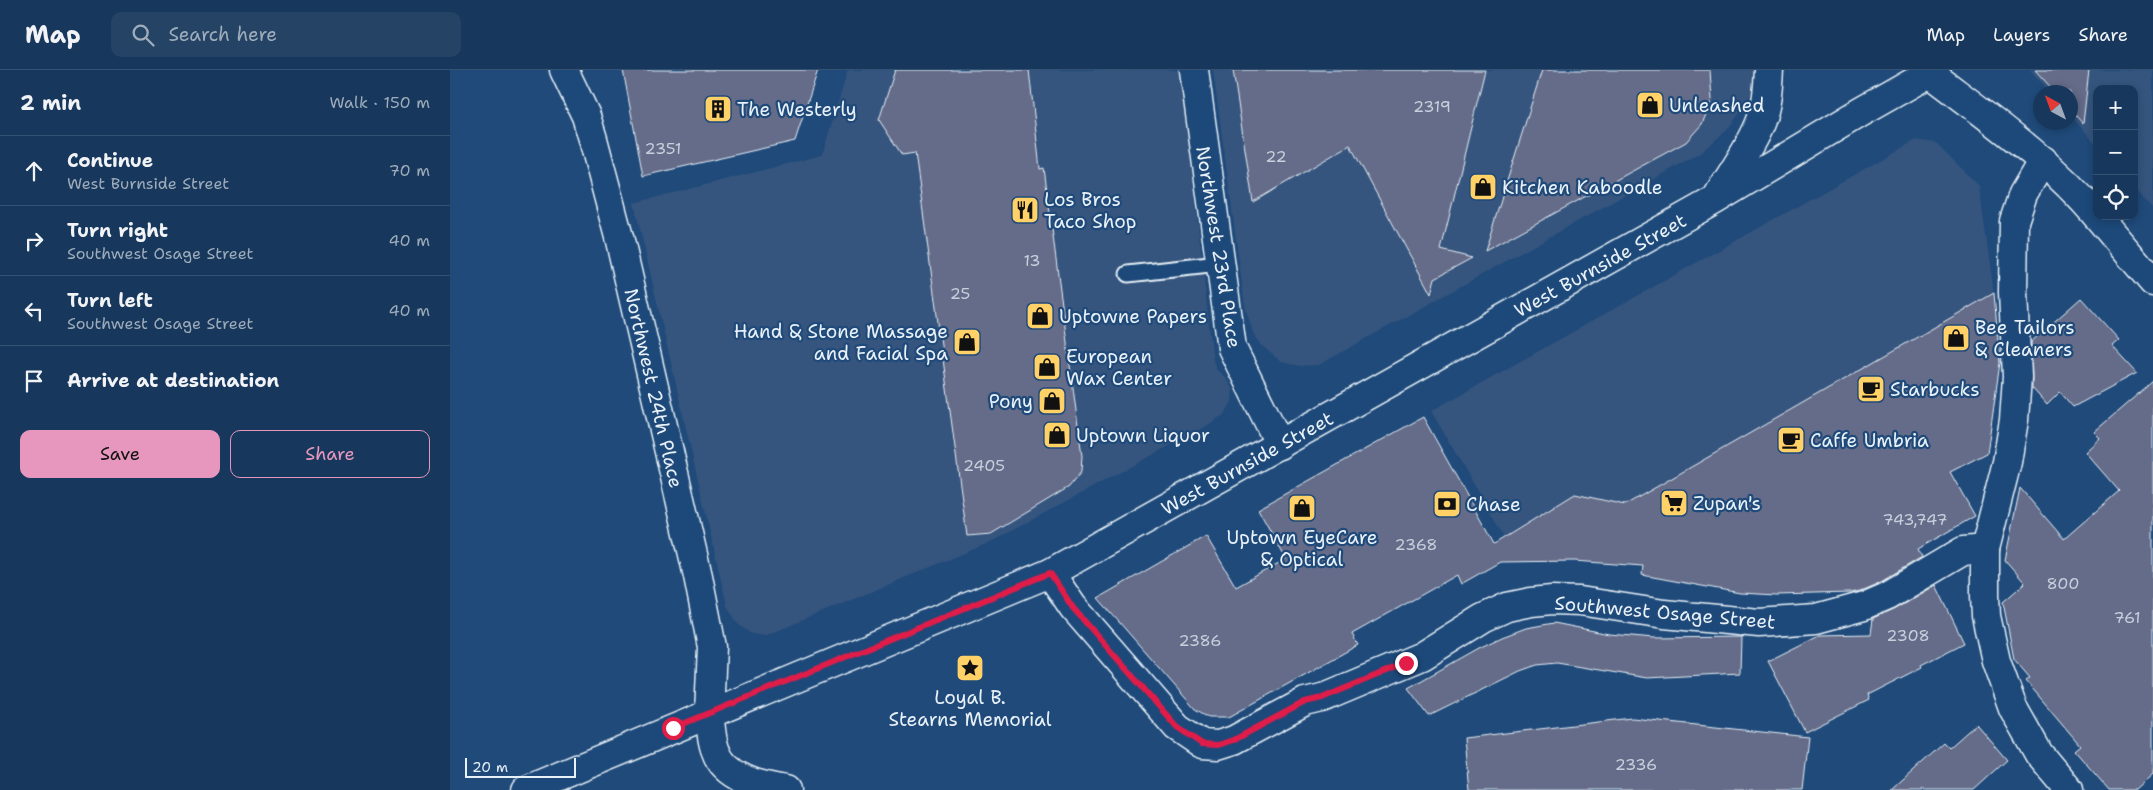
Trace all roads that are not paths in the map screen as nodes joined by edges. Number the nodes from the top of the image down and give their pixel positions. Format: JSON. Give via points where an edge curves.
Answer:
{"nodes":[{"id":1,"x":564,"y":70,"type":"edge"},
{"id":2,"x":1194,"y":70,"type":"edge"},
{"id":3,"x":1769,"y":70,"type":"edge"},
{"id":4,"x":1931,"y":71,"type":"edge"},
{"id":5,"x":2043,"y":160,"type":"junction"},
{"id":6,"x":1715,"y":200,"type":"junction"},
{"id":7,"x":2093,"y":211,"type":"edge"},
{"id":8,"x":2100,"y":220,"type":"edge"},
{"id":9,"x":1219,"y":264,"type":"junction"},
{"id":10,"x":1128,"y":274,"type":"dead end"},
{"id":11,"x":2153,"y":282,"type":"edge"},
{"id":12,"x":1280,"y":445,"type":"junction"},
{"id":13,"x":1986,"y":549,"type":"junction"},
{"id":14,"x":1050,"y":573,"type":"junction"},
{"id":15,"x":710,"y":714,"type":"junction"},
{"id":16,"x":526,"y":790,"type":"edge"},
{"id":17,"x":786,"y":790,"type":"edge"},
{"id":18,"x":2069,"y":790,"type":"edge"}],
"edges":[{"from":1,"to":15,"type":"street","name":"Northwest 24th Place","via":[[586,116],[620,241],[698,576],[712,646]]},
{"from":2,"to":9,"type":"street","name":"Northwest 23rd Place"},
{"from":3,"to":6,"type":"street","via":[[1767,98],[1760,123]]},
{"from":4,"to":5,"type":"street"},
{"from":4,"to":6,"type":"street","name":"West Burnside Street"},
{"from":5,"to":7,"type":"street"},
{"from":5,"to":13,"type":"street","via":[[2023,194],[2014,221],[2017,377],[2014,420]]},
{"from":6,"to":12,"type":"street","name":"West Burnside Street"},
{"from":8,"to":11,"type":"street"},
{"from":9,"to":10,"type":"lane"},
{"from":9,"to":12,"type":"street","name":"Northwest 23rd Place","via":[[1232,348]]},
{"from":12,"to":14,"type":"street","name":"West Burnside Street"},
{"from":13,"to":14,"type":"street","name":"Southwest Osage Street","via":[[1962,551],[1887,596],[1816,620],[1759,624],[1580,601],[1552,600],[1506,607],[1422,656],[1305,702],[1234,740],[1218,745],[1202,744],[1177,727],[1073,608]]},
{"from":13,"to":18,"type":"street","via":[[1986,616],[2003,683],[2026,733]]},
{"from":14,"to":15,"type":"street","name":"West Burnside Street"},
{"from":15,"to":16,"type":"street","name":"West Burnside Street"},
{"from":15,"to":17,"type":"street","name":"Northwest 24th Place","via":[[714,749],[721,760],[736,774],[750,781]]}]}
